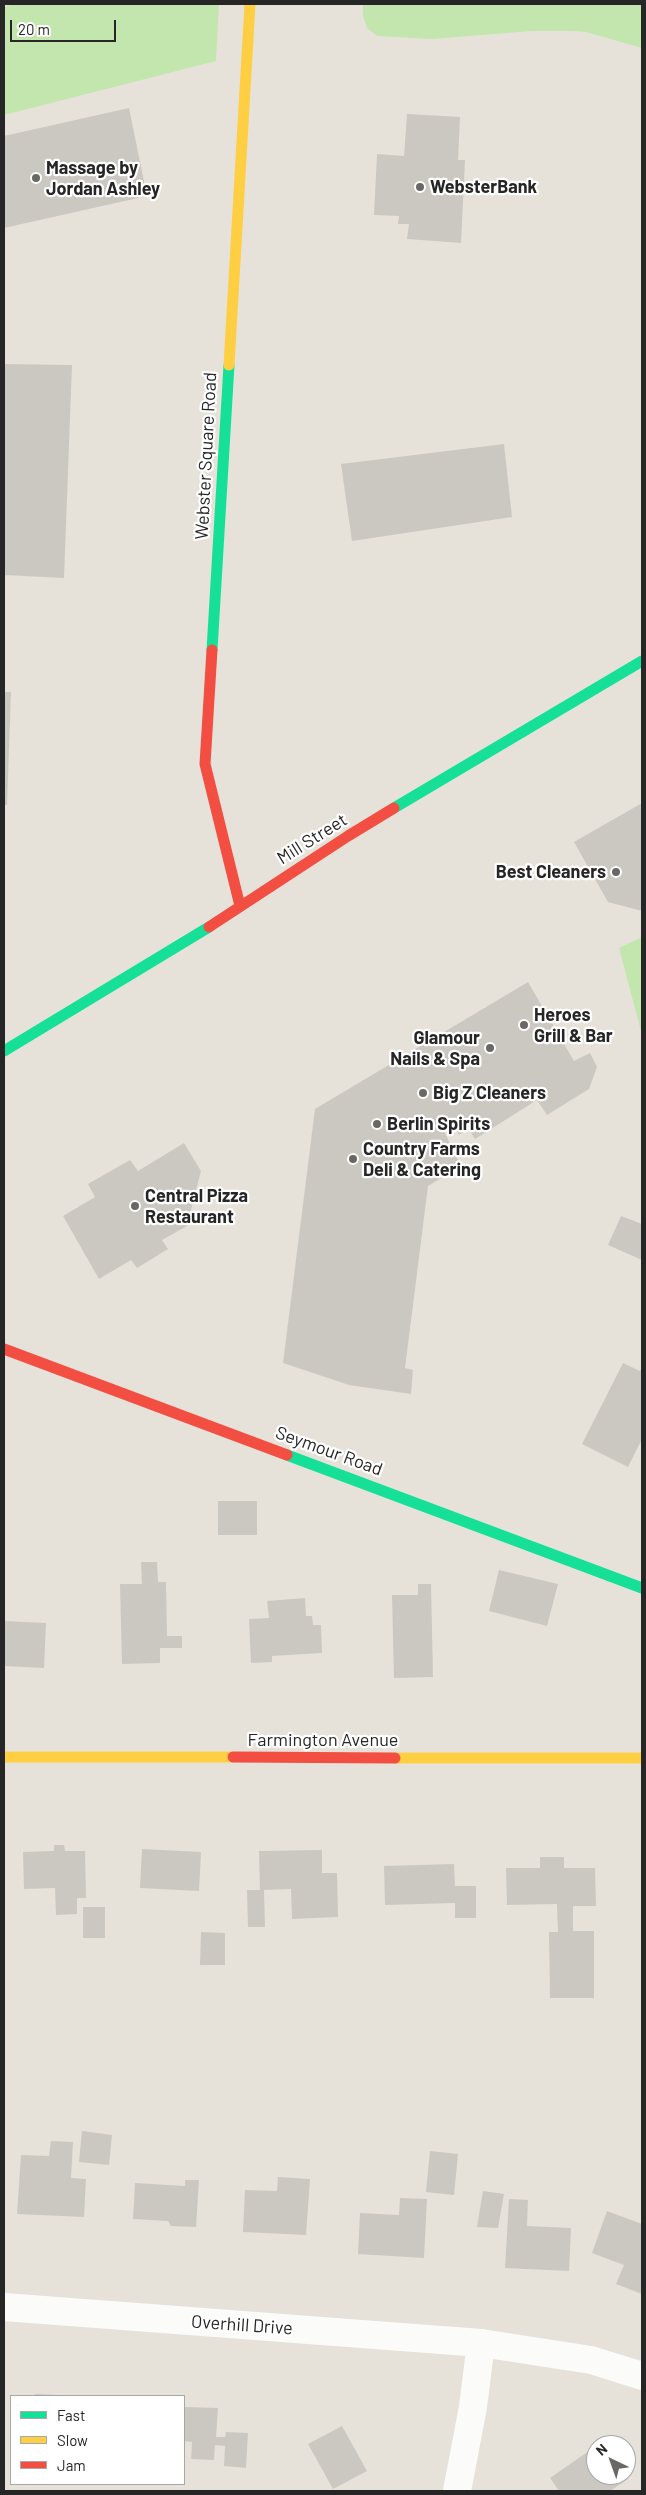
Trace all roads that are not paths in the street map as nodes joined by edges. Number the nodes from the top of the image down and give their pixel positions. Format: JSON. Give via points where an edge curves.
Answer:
{"nodes":[{"id":1,"x":250,"y":4,"type":"edge"},
{"id":2,"x":642,"y":662,"type":"edge"},
{"id":3,"x":240,"y":906,"type":"junction"},
{"id":4,"x":4,"y":1051,"type":"edge"},
{"id":5,"x":4,"y":1348,"type":"edge"},
{"id":6,"x":642,"y":1588,"type":"edge"},
{"id":7,"x":4,"y":1757,"type":"edge"},
{"id":8,"x":642,"y":1758,"type":"edge"},
{"id":9,"x":4,"y":2307,"type":"edge"},
{"id":10,"x":481,"y":2343,"type":"junction"},
{"id":11,"x":642,"y":2376,"type":"edge"},
{"id":12,"x":457,"y":2491,"type":"edge"}],
"edges":[{"from":1,"to":3,"type":"main road","name":"Webster Square Road","via":[[205,764]]},
{"from":2,"to":3,"type":"main road","name":"Mill Street","via":[[348,836]]},
{"from":3,"to":4,"type":"main road","name":"Mill Street","via":[[176,949]]},
{"from":5,"to":6,"type":"main road","name":"Seymour Road"},
{"from":7,"to":8,"type":"main road","name":"Farmington Avenue"},
{"from":9,"to":10,"type":"street","name":"Overhill Drive"},
{"from":10,"to":11,"type":"street","name":"Overhill Drive","via":[[591,2360]]},
{"from":10,"to":12,"type":"street"}]}
